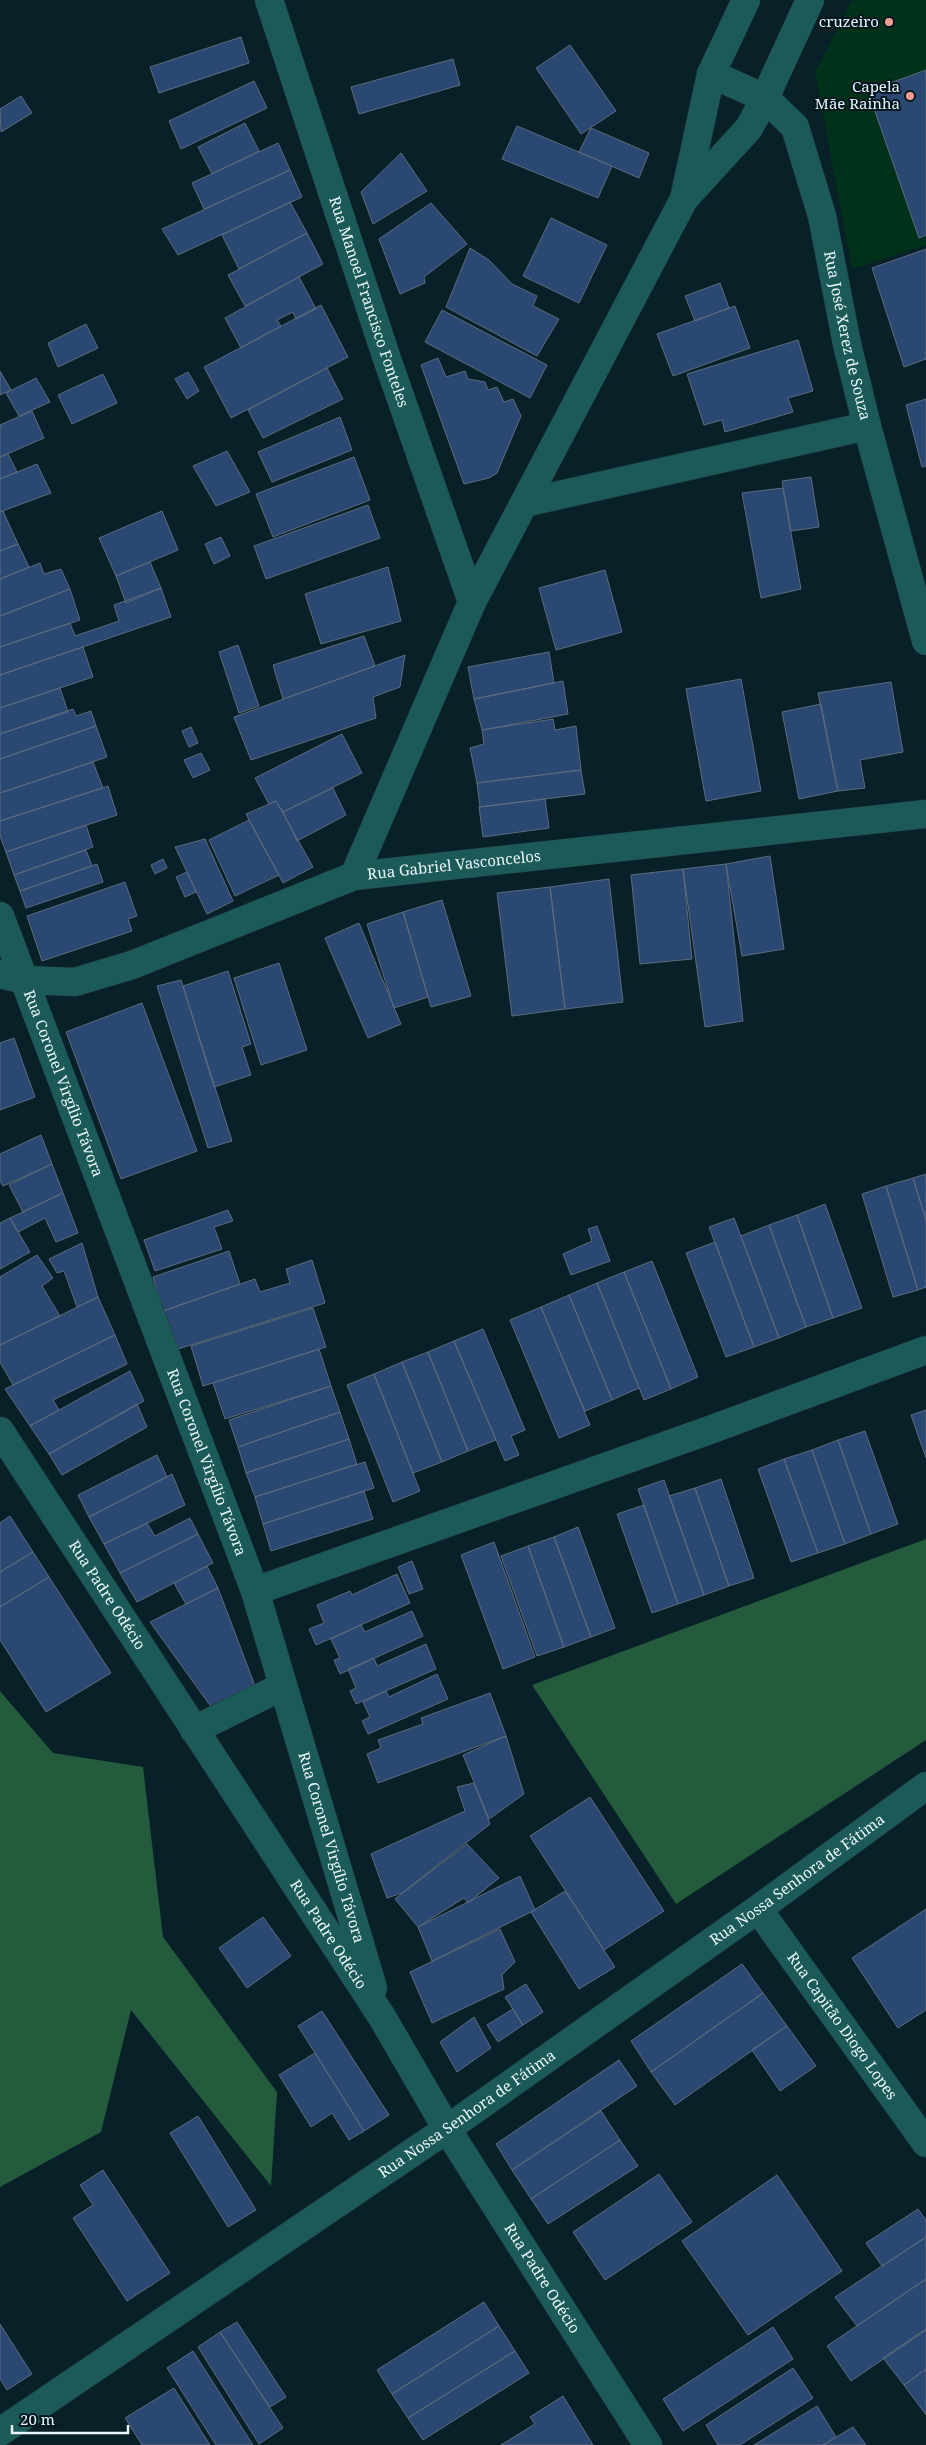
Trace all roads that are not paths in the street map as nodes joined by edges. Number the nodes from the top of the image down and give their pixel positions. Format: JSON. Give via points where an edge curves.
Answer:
{"nodes":[{"id":1,"x":269,"y":0,"type":"edge"},
{"id":2,"x":746,"y":0,"type":"edge"},
{"id":3,"x":810,"y":0,"type":"edge"},
{"id":4,"x":711,"y":74,"type":"junction"},
{"id":5,"x":765,"y":98,"type":"junction"},
{"id":6,"x":684,"y":199,"type":"junction"},
{"id":7,"x":867,"y":426,"type":"junction"},
{"id":8,"x":524,"y":503,"type":"junction"},
{"id":9,"x":472,"y":602,"type":"junction"},
{"id":10,"x":926,"y":641,"type":"edge"},
{"id":11,"x":926,"y":814,"type":"edge"},
{"id":12,"x":354,"y":876,"type":"junction"},
{"id":13,"x":0,"y":916,"type":"edge"},
{"id":14,"x":12,"y":977,"type":"edge"},
{"id":15,"x":926,"y":1350,"type":"edge"},
{"id":16,"x":0,"y":1431,"type":"edge"},
{"id":17,"x":255,"y":1591,"type":"junction"},
{"id":18,"x":283,"y":1686,"type":"junction"},
{"id":19,"x":194,"y":1730,"type":"junction"},
{"id":20,"x":926,"y":1786,"type":"edge"},
{"id":21,"x":758,"y":1909,"type":"junction"},
{"id":22,"x":382,"y":2017,"type":"junction"},
{"id":23,"x":447,"y":2129,"type":"junction"},
{"id":24,"x":926,"y":2143,"type":"edge"},
{"id":25,"x":0,"y":2432,"type":"edge"},
{"id":26,"x":648,"y":2445,"type":"edge"}],
"edges":[{"from":1,"to":9,"type":"street","name":"Rua Manoel Francisco Fonteles","via":[[386,356]]},
{"from":2,"to":4,"type":"street"},
{"from":3,"to":5,"type":"street"},
{"from":4,"to":5,"type":"street","name":"Rua José Xerez de Souza"},
{"from":4,"to":6,"type":"street"},
{"from":5,"to":6,"type":"street","via":[[749,128]]},
{"from":5,"to":7,"type":"street","name":"Rua José Xerez de Souza","via":[[795,127],[822,216]]},
{"from":6,"to":8,"type":"street"},
{"from":7,"to":8,"type":"street"},
{"from":7,"to":10,"type":"street","name":"Rua José Xerez de Souza"},
{"from":8,"to":9,"type":"street"},
{"from":9,"to":12,"type":"street"},
{"from":11,"to":12,"type":"street","name":"Rua Gabriel Vasconcelos"},
{"from":12,"to":14,"type":"street","name":"Rua Gabriel Vasconcelos","via":[[132,966],[75,982]]},
{"from":13,"to":14,"type":"street","name":"Rua Coronel Virgílio Távora"},
{"from":14,"to":17,"type":"street","name":"Rua Coronel Virgílio Távora"},
{"from":15,"to":17,"type":"street"},
{"from":16,"to":19,"type":"street","name":"Rua Padre Odécio"},
{"from":17,"to":18,"type":"street","name":"Rua Coronel Virgílio Távora"},
{"from":18,"to":19,"type":"street"},
{"from":18,"to":22,"type":"street","name":"Rua Coronel Virgílio Távora"},
{"from":19,"to":22,"type":"street","name":"Rua Padre Odécio"},
{"from":20,"to":21,"type":"street","name":"Rua Nossa Senhora de Fátima"},
{"from":21,"to":23,"type":"street","name":"Rua Nossa Senhora de Fátima"},
{"from":21,"to":24,"type":"street","name":"Rua Capitão Diogo Lopes"},
{"from":22,"to":23,"type":"street","name":"Rua Padre Odécio"},
{"from":23,"to":25,"type":"street","name":"Rua Nossa Senhora de Fátima"},
{"from":23,"to":26,"type":"street","name":"Rua Padre Odécio"}]}
